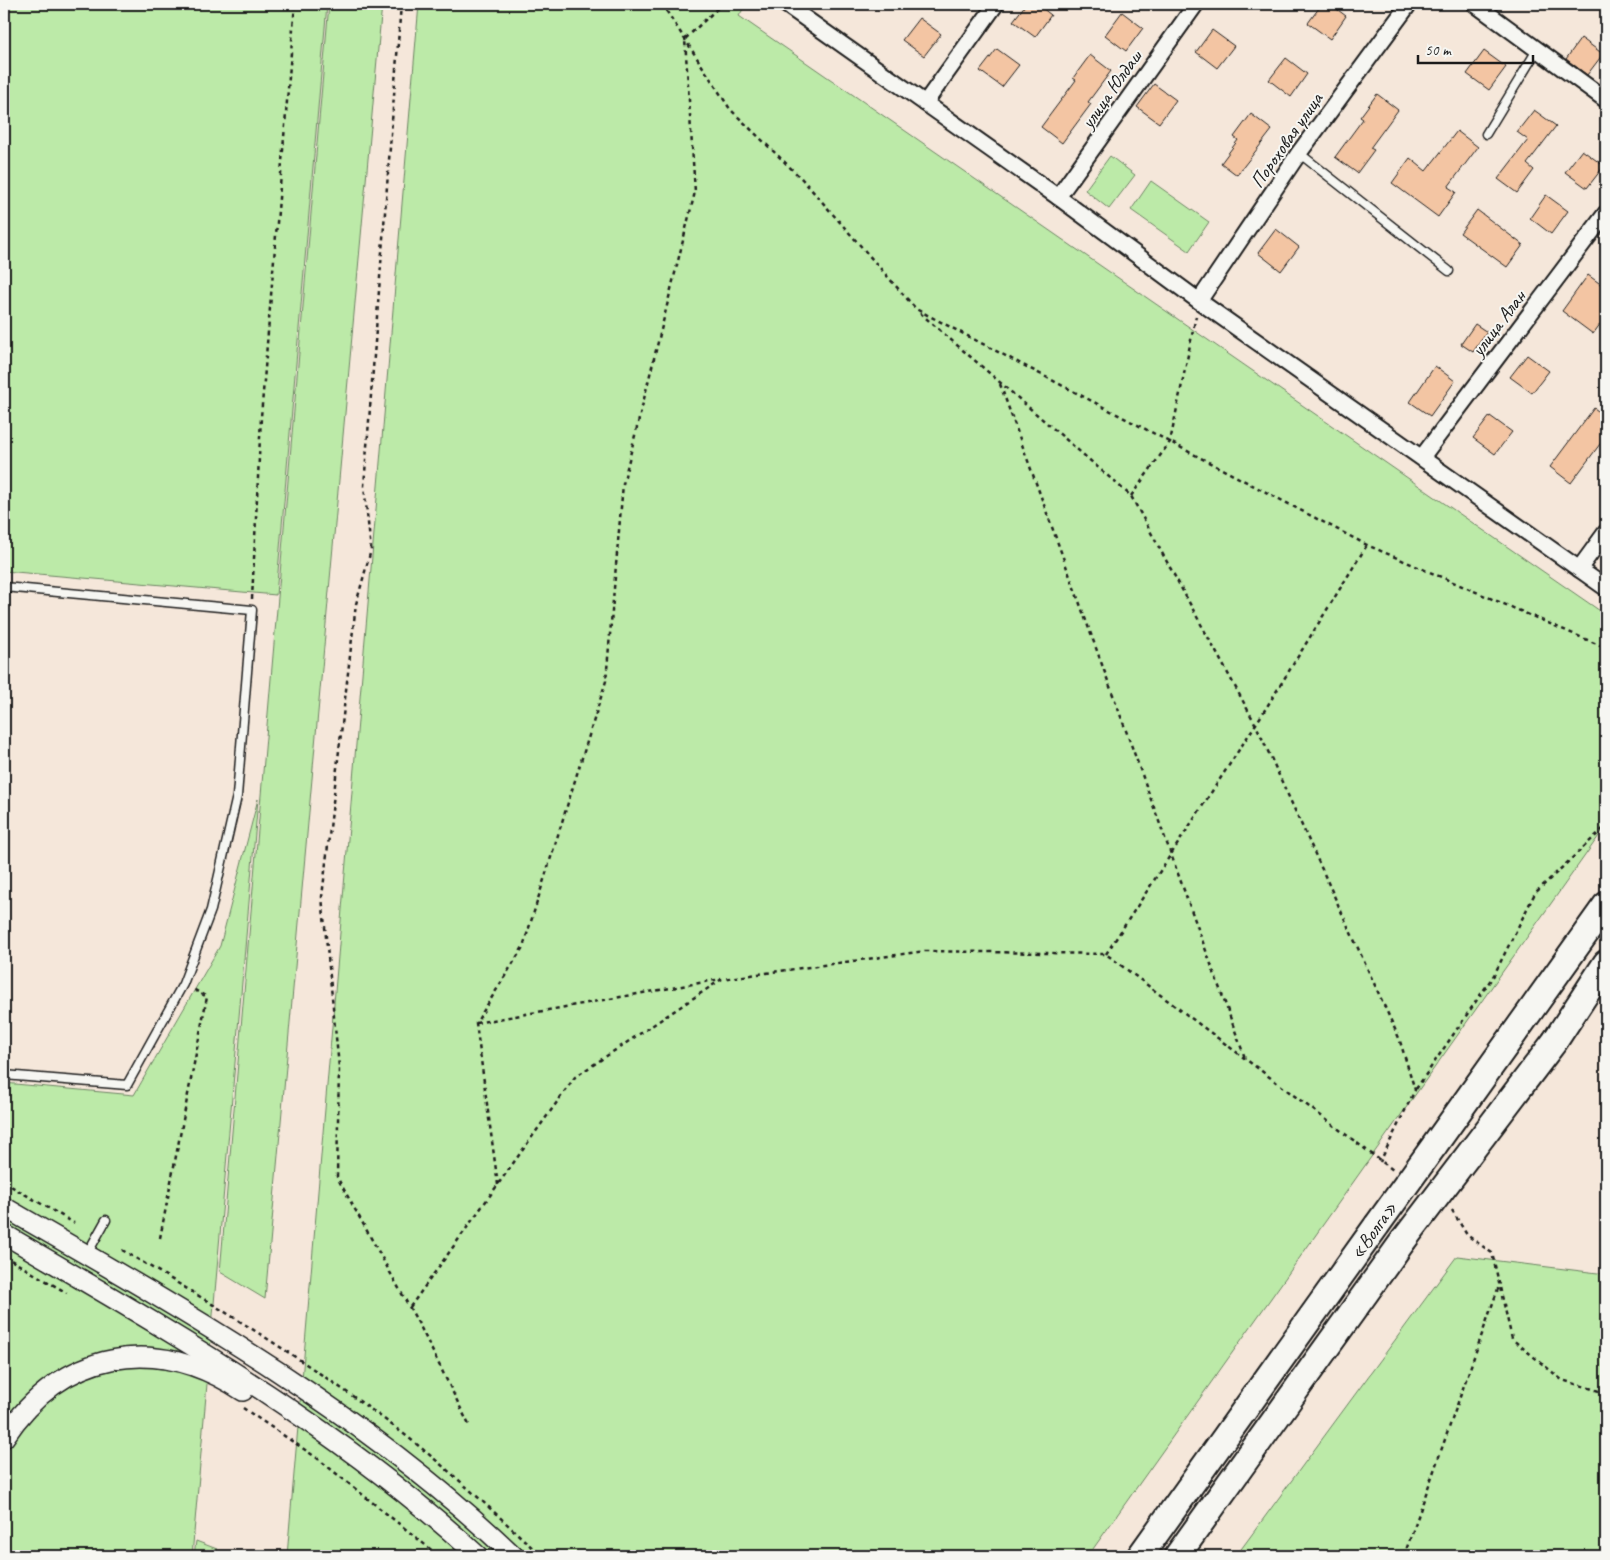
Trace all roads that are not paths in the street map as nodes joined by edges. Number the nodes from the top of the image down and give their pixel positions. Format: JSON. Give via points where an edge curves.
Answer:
{"nodes":[{"id":1,"x":785,"y":4,"type":"edge"},
{"id":2,"x":996,"y":4,"type":"edge"},
{"id":3,"x":1196,"y":4,"type":"edge"},
{"id":4,"x":1409,"y":4,"type":"edge"},
{"id":5,"x":1475,"y":4,"type":"edge"},
{"id":6,"x":1537,"y":50,"type":"junction"},
{"id":7,"x":1606,"y":100,"type":"edge"},
{"id":8,"x":926,"y":103,"type":"junction"},
{"id":9,"x":1486,"y":134,"type":"dead end"},
{"id":10,"x":1300,"y":153,"type":"junction"},
{"id":11,"x":1058,"y":197,"type":"junction"},
{"id":12,"x":1606,"y":213,"type":"edge"},
{"id":13,"x":1449,"y":272,"type":"dead end"},
{"id":14,"x":1199,"y":301,"type":"junction"},
{"id":15,"x":1422,"y":456,"type":"junction"},
{"id":16,"x":1606,"y":532,"type":"edge"},
{"id":17,"x":1579,"y":569,"type":"junction"},
{"id":18,"x":4,"y":587,"type":"edge"},
{"id":19,"x":1606,"y":588,"type":"edge"},
{"id":20,"x":1606,"y":905,"type":"edge"},
{"id":21,"x":1606,"y":963,"type":"edge"},
{"id":22,"x":4,"y":1075,"type":"edge"},
{"id":23,"x":4,"y":1206,"type":"edge"},
{"id":24,"x":106,"y":1220,"type":"dead end"},
{"id":25,"x":4,"y":1234,"type":"edge"},
{"id":26,"x":87,"y":1254,"type":"junction"},
{"id":27,"x":4,"y":1438,"type":"edge"},
{"id":28,"x":385,"y":1477,"type":"junction"},
{"id":29,"x":478,"y":1556,"type":"edge"},
{"id":30,"x":514,"y":1556,"type":"edge"},
{"id":31,"x":1140,"y":1556,"type":"edge"},
{"id":32,"x":1177,"y":1556,"type":"edge"}],
"edges":[{"from":1,"to":8,"type":"street"},
{"from":2,"to":8,"type":"street"},
{"from":3,"to":11,"type":"street","name":"улица Юлдаш"},
{"from":4,"to":10,"type":"street","name":"Пороховая улица"},
{"from":5,"to":6,"type":"street"},
{"from":6,"to":7,"type":"street"},
{"from":6,"to":9,"type":"lane"},
{"from":8,"to":11,"type":"street"},
{"from":10,"to":13,"type":"lane"},
{"from":10,"to":14,"type":"street","name":"Пороховая улица"},
{"from":11,"to":14,"type":"street"},
{"from":12,"to":15,"type":"street","name":"улица Алан"},
{"from":14,"to":15,"type":"street"},
{"from":15,"to":17,"type":"street"},
{"from":16,"to":17,"type":"street"},
{"from":17,"to":19,"type":"street"},
{"from":18,"to":22,"type":"lane","via":[[252,610],[237,796],[211,910],[183,984],[127,1085]]},
{"from":20,"to":31,"type":"highway","name":"«Волга»","bridge":true},
{"from":21,"to":32,"type":"highway","name":"«Волга»","bridge":true,"via":[[1555,1041],[1403,1241]]},
{"from":23,"to":26,"type":"street"},
{"from":24,"to":26,"type":"lane"},
{"from":25,"to":28,"type":"street","via":[[241,1375]]},
{"from":26,"to":30,"type":"street","via":[[178,1307],[304,1388],[400,1459]]},
{"from":27,"to":28,"type":"street","via":[[29,1406],[49,1387],[71,1374],[96,1363],[119,1358],[169,1359],[234,1385]]},
{"from":28,"to":29,"type":"street"}]}
